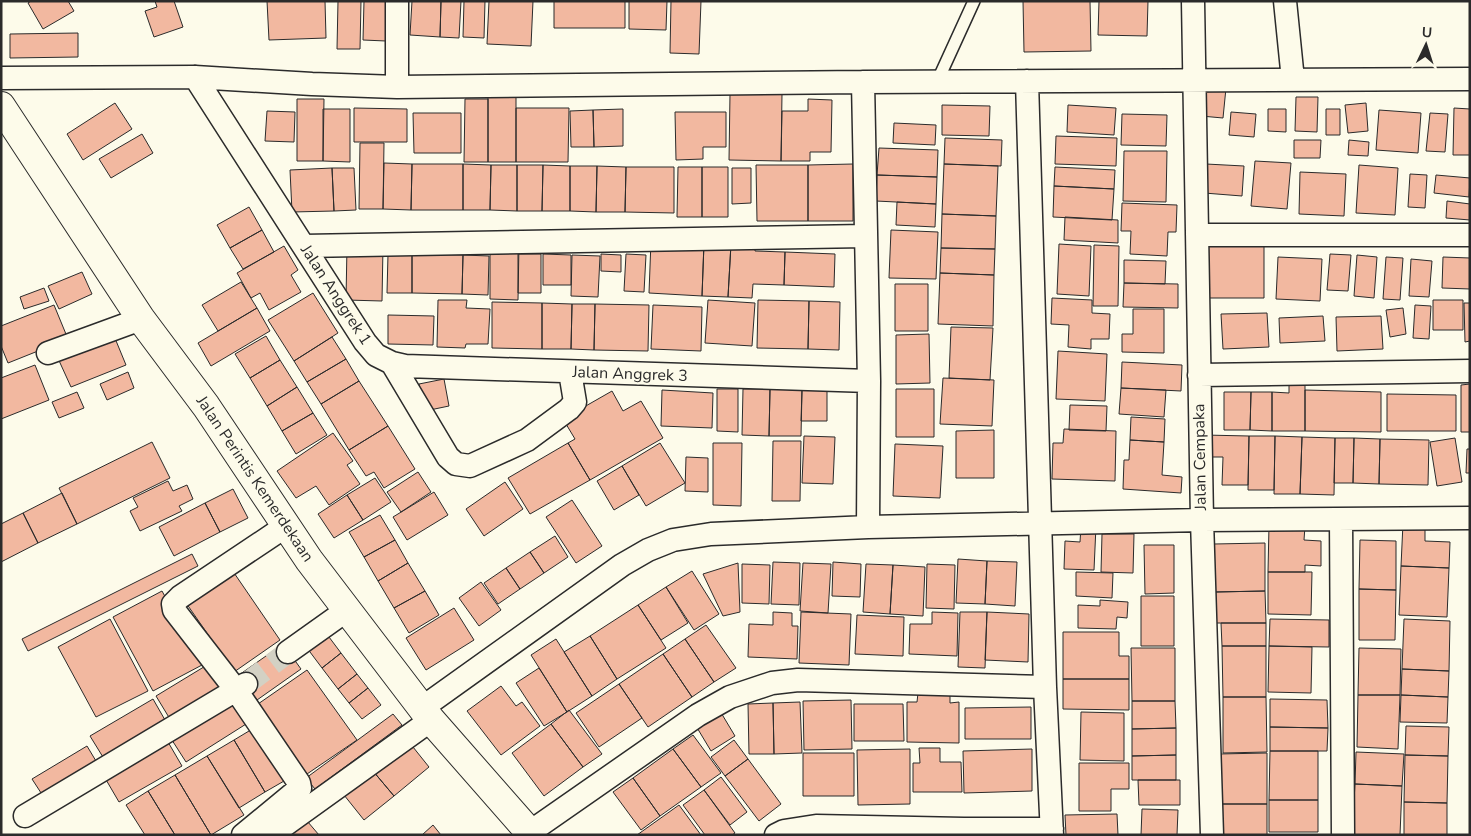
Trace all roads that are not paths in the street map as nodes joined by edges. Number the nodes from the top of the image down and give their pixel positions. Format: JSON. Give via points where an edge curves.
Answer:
{"nodes":[{"id":1,"x":397,"y":1,"type":"edge"},
{"id":2,"x":974,"y":1,"type":"edge"},
{"id":3,"x":1193,"y":1,"type":"edge"},
{"id":4,"x":1285,"y":1,"type":"edge"},
{"id":5,"x":195,"y":77,"type":"junction"},
{"id":6,"x":1,"y":78,"type":"edge"},
{"id":7,"x":1470,"y":79,"type":"edge"},
{"id":8,"x":1194,"y":80,"type":"junction"},
{"id":9,"x":1293,"y":80,"type":"junction"},
{"id":10,"x":1027,"y":81,"type":"junction"},
{"id":11,"x":862,"y":82,"type":"junction"},
{"id":12,"x":937,"y":82,"type":"junction"},
{"id":13,"x":397,"y":87,"type":"junction"},
{"id":14,"x":1,"y":106,"type":"edge"},
{"id":15,"x":1197,"y":235,"type":"junction"},
{"id":16,"x":1470,"y":235,"type":"edge"},
{"id":17,"x":865,"y":236,"type":"junction"},
{"id":18,"x":304,"y":246,"type":"junction"},
{"id":19,"x":141,"y":319,"type":"junction"},
{"id":20,"x":48,"y":353,"type":"dead end"},
{"id":21,"x":392,"y":363,"type":"junction"},
{"id":22,"x":1470,"y":371,"type":"edge"},
{"id":23,"x":570,"y":372,"type":"junction"},
{"id":24,"x":1199,"y":375,"type":"junction"},
{"id":25,"x":869,"y":381,"type":"junction"},
{"id":26,"x":1470,"y":518,"type":"edge"},
{"id":27,"x":1341,"y":519,"type":"junction"},
{"id":28,"x":1202,"y":520,"type":"junction"},
{"id":29,"x":1041,"y":524,"type":"junction"},
{"id":30,"x":286,"y":526,"type":"junction"},
{"id":31,"x":868,"y":527,"type":"junction"},
{"id":32,"x":347,"y":610,"type":"junction"},
{"id":33,"x":288,"y":652,"type":"tunnel mouth"},
{"id":34,"x":241,"y":687,"type":"junction"},
{"id":35,"x":1045,"y":687,"type":"junction"},
{"id":36,"x":426,"y":714,"type":"junction"},
{"id":37,"x":25,"y":816,"type":"dead end"},
{"id":38,"x":960,"y":832,"type":"edge"},
{"id":39,"x":1052,"y":832,"type":"edge"},
{"id":40,"x":531,"y":834,"type":"edge"},
{"id":41,"x":243,"y":835,"type":"edge"},
{"id":42,"x":271,"y":835,"type":"edge"},
{"id":43,"x":776,"y":835,"type":"edge"},
{"id":44,"x":1212,"y":835,"type":"edge"},
{"id":45,"x":1343,"y":835,"type":"edge"}],
"edges":[{"from":1,"to":13,"type":"street"},
{"from":2,"to":12,"type":"lane"},
{"from":3,"to":8,"type":"street","name":"Jalan Cempaka"},
{"from":4,"to":9,"type":"street"},
{"from":5,"to":6,"type":"street"},
{"from":5,"to":13,"type":"street"},
{"from":5,"to":18,"type":"street","name":"Jalan Anggrek 1"},
{"from":7,"to":9,"type":"street"},
{"from":8,"to":9,"type":"street"},
{"from":8,"to":10,"type":"street"},
{"from":8,"to":15,"type":"street","name":"Jalan Cempaka"},
{"from":10,"to":12,"type":"street"},
{"from":10,"to":29,"type":"street"},
{"from":11,"to":12,"type":"street"},
{"from":11,"to":13,"type":"street"},
{"from":11,"to":17,"type":"street"},
{"from":14,"to":19,"type":"main road","name":"Jalan Perintis Kemerdekaan"},
{"from":15,"to":16,"type":"street"},
{"from":15,"to":24,"type":"street","name":"Jalan Cempaka"},
{"from":17,"to":18,"type":"street"},
{"from":17,"to":25,"type":"street"},
{"from":18,"to":21,"type":"street","name":"Jalan Anggrek 1","via":[[365,342],[376,354]]},
{"from":19,"to":20,"type":"street"},
{"from":19,"to":30,"type":"main road","name":"Jalan Perintis Kemerdekaan","via":[[206,406]]},
{"from":21,"to":23,"type":"street","name":"Jalan Anggrek 3"},
{"from":21,"to":23,"type":"street","name":"Jalan Anggrek 1","via":[[448,457],[456,464],[470,466],[527,440],[569,409],[575,402]]},
{"from":22,"to":24,"type":"street"},
{"from":23,"to":25,"type":"street","name":"Jalan Anggrek 3"},
{"from":24,"to":28,"type":"street","name":"Jalan Cempaka"},
{"from":25,"to":31,"type":"street"},
{"from":26,"to":27,"type":"street"},
{"from":27,"to":28,"type":"street"},
{"from":27,"to":45,"type":"street"},
{"from":28,"to":29,"type":"street"},
{"from":28,"to":44,"type":"street","name":"Jalan Cempaka"},
{"from":29,"to":31,"type":"street"},
{"from":29,"to":35,"type":"street"},
{"from":30,"to":32,"type":"main road","name":"Jalan Perintis Kemerdekaan"},
{"from":30,"to":34,"type":"street","via":[[173,604],[174,610]]},
{"from":31,"to":36,"type":"street","via":[[711,534],[673,540],[648,550],[622,565]]},
{"from":32,"to":33,"type":"street"},
{"from":32,"to":36,"type":"main road","name":"Jalan Perintis Kemerdekaan"},
{"from":34,"to":37,"type":"street"},
{"from":34,"to":41,"type":"street","via":[[300,788]]},
{"from":35,"to":39,"type":"street"},
{"from":35,"to":40,"type":"street","via":[[798,680],[772,683],[730,697],[698,715]]},
{"from":36,"to":40,"type":"main road","name":"Jalan Perintis Kemerdekaan"},
{"from":36,"to":42,"type":"street"},
{"from":38,"to":39,"type":"street"},
{"from":38,"to":43,"type":"street","via":[[816,826]]}]}
